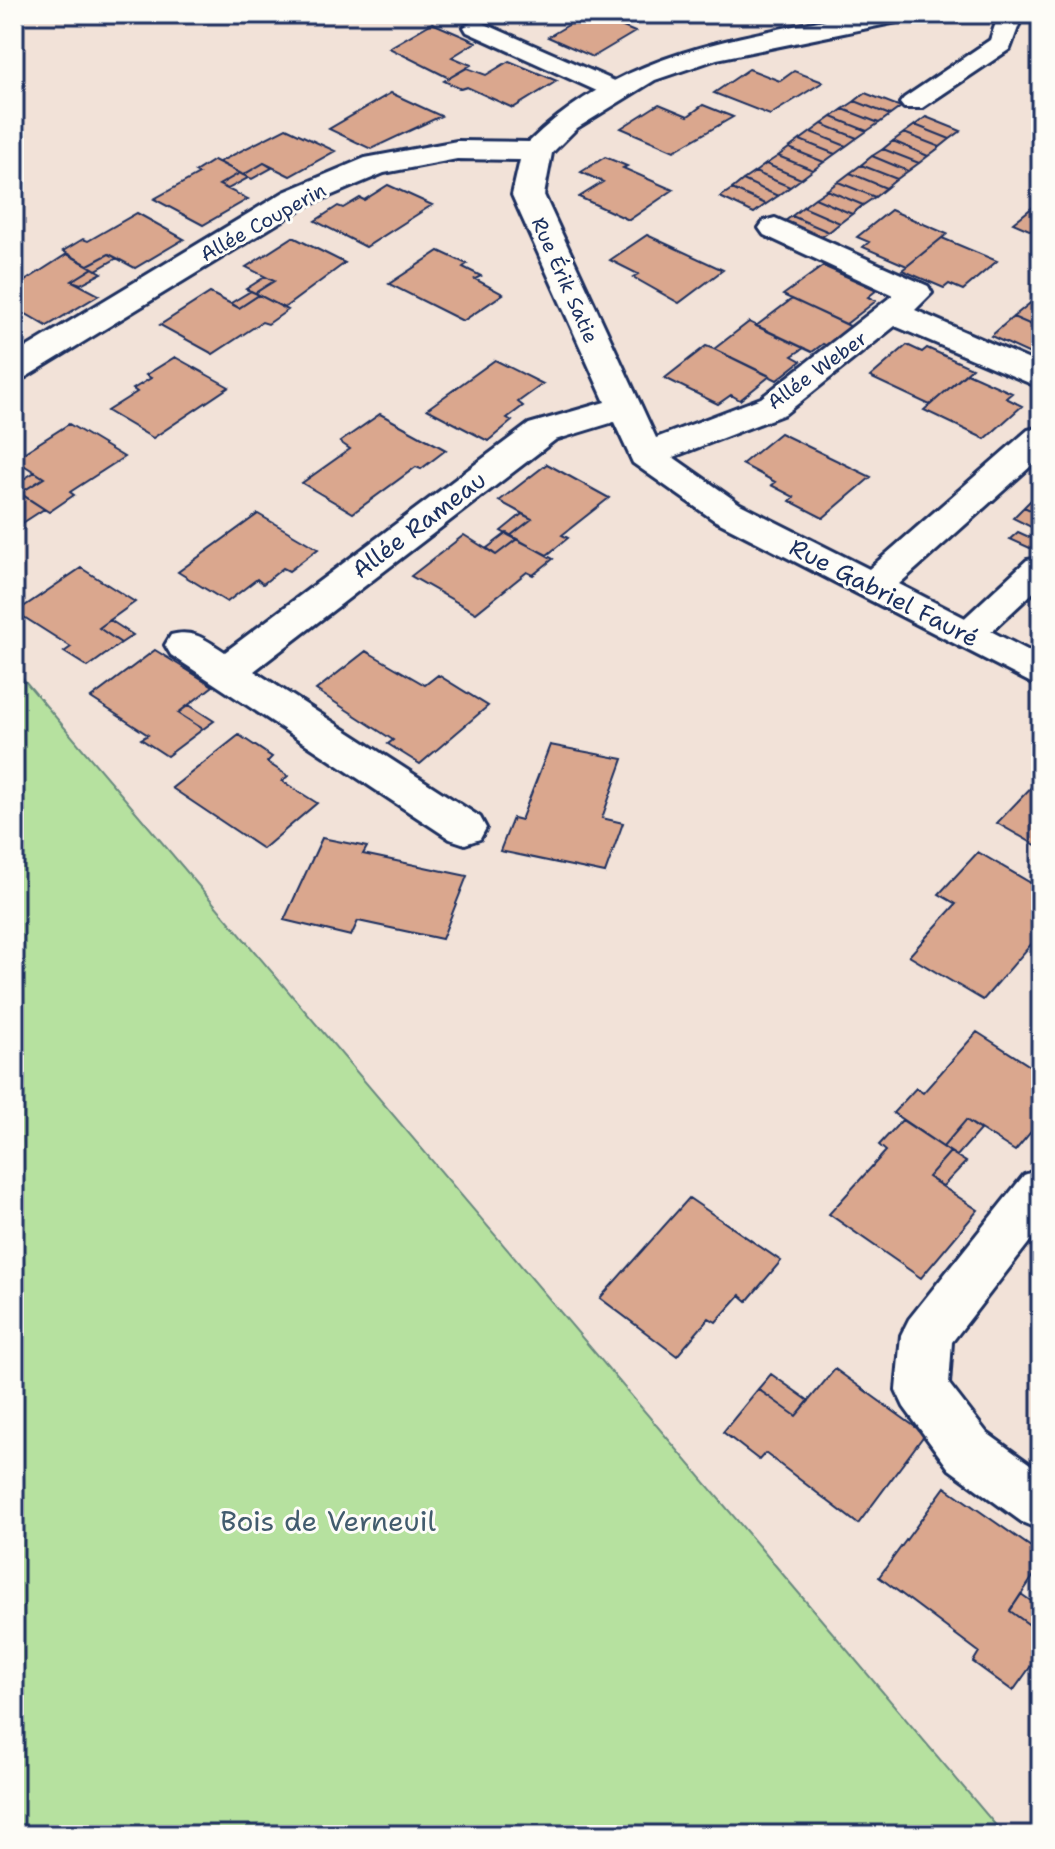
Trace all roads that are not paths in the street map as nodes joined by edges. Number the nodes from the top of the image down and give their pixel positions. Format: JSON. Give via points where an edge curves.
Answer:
{"nodes":[{"id":1,"x":897,"y":14,"type":"edge"},
{"id":2,"x":1011,"y":14,"type":"edge"},
{"id":3,"x":476,"y":27,"type":"dead end"},
{"id":4,"x":617,"y":91,"type":"junction"},
{"id":5,"x":913,"y":103,"type":"dead end"},
{"id":6,"x":537,"y":151,"type":"junction"},
{"id":7,"x":775,"y":228,"type":"dead end"},
{"id":8,"x":893,"y":313,"type":"junction"},
{"id":9,"x":14,"y":370,"type":"edge"},
{"id":10,"x":1041,"y":378,"type":"edge"},
{"id":11,"x":624,"y":408,"type":"junction"},
{"id":12,"x":1041,"y":438,"type":"edge"},
{"id":13,"x":646,"y":455,"type":"junction"},
{"id":14,"x":727,"y":512,"type":"joint"},
{"id":15,"x":1039,"y":568,"type":"dead end"},
{"id":16,"x":872,"y":587,"type":"junction"},
{"id":17,"x":967,"y":635,"type":"junction"},
{"id":18,"x":185,"y":645,"type":"dead end"},
{"id":19,"x":228,"y":670,"type":"junction"},
{"id":20,"x":1041,"y":674,"type":"edge"},
{"id":21,"x":465,"y":828,"type":"dead end"},
{"id":22,"x":1041,"y":1190,"type":"edge"},
{"id":23,"x":1041,"y":1504,"type":"edge"}],
"edges":[{"from":1,"to":4,"type":"street","via":[[710,52],[645,74]]},
{"from":2,"to":5,"type":"lane","via":[[1001,44]]},
{"from":3,"to":4,"type":"lane"},
{"from":4,"to":6,"type":"street","via":[[566,122]]},
{"from":6,"to":9,"type":"street","name":"Allée Couperin","via":[[457,150],[376,165],[295,199]]},
{"from":6,"to":11,"type":"street","name":"Rue Érik Satie","via":[[528,195]]},
{"from":7,"to":8,"type":"street","name":"Allée Weber","via":[[916,293]]},
{"from":8,"to":10,"type":"street"},
{"from":8,"to":13,"type":"street","name":"Allée Weber","via":[[773,406]]},
{"from":11,"to":13,"type":"street","name":"Rue Érik Satie"},
{"from":11,"to":19,"type":"street","name":"Allée Rameau","via":[[542,432]]},
{"from":12,"to":16,"type":"street"},
{"from":13,"to":14,"type":"street","name":"Rue Érik Satie"},
{"from":14,"to":16,"type":"street","name":"Rue Gabriel Fauré"},
{"from":15,"to":17,"type":"lane"},
{"from":16,"to":17,"type":"street","name":"Rue Gabriel Fauré"},
{"from":17,"to":20,"type":"street","name":"Rue Gabriel Fauré"},
{"from":18,"to":19,"type":"street"},
{"from":19,"to":21,"type":"street"},
{"from":22,"to":23,"type":"street","via":[[927,1335],[922,1390],[968,1451]]}]}
